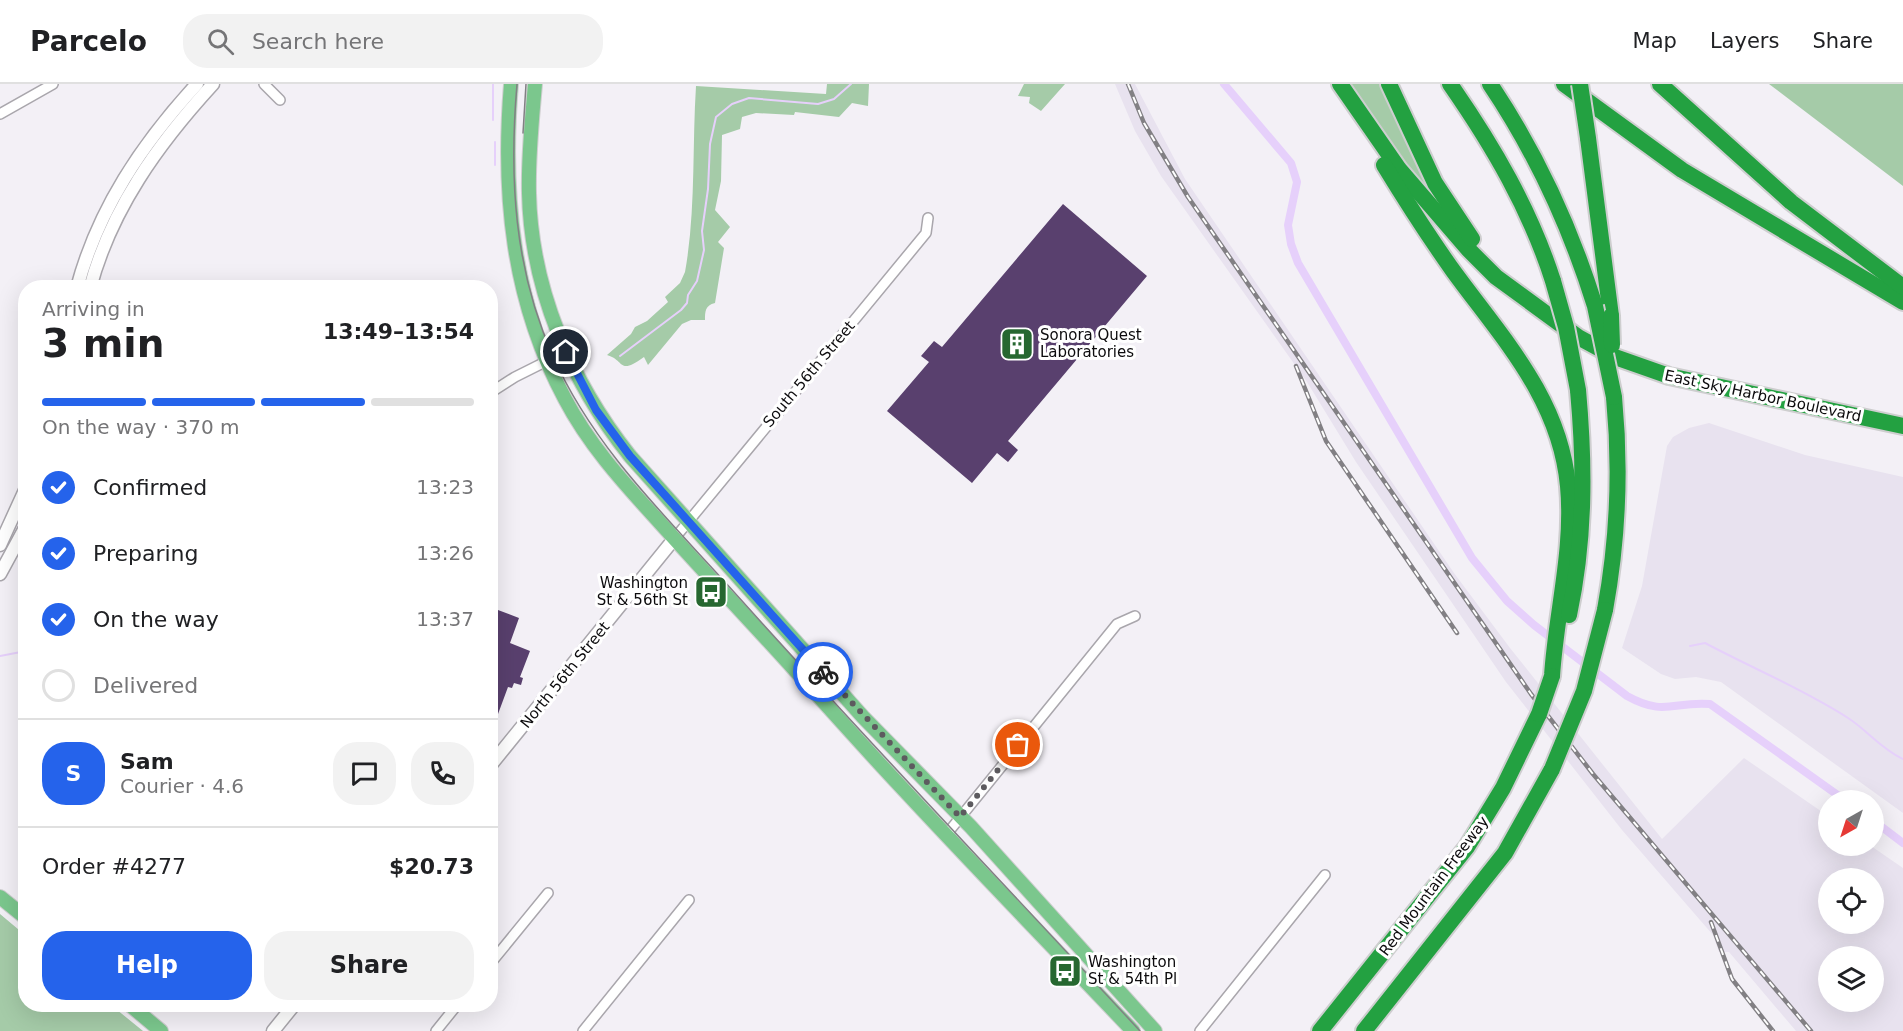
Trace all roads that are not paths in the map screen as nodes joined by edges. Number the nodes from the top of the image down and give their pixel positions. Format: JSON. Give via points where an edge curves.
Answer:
{"nodes":[{"id":1,"x":53,"y":84,"type":"edge"},
{"id":2,"x":197,"y":84,"type":"edge"},
{"id":3,"x":213,"y":84,"type":"edge"},
{"id":4,"x":264,"y":84,"type":"edge"},
{"id":5,"x":511,"y":84,"type":"edge"},
{"id":6,"x":535,"y":84,"type":"edge"},
{"id":7,"x":1338,"y":84,"type":"edge"},
{"id":8,"x":1389,"y":84,"type":"edge"},
{"id":9,"x":1450,"y":84,"type":"edge"},
{"id":10,"x":1490,"y":84,"type":"edge"},
{"id":11,"x":1564,"y":84,"type":"edge"},
{"id":12,"x":1580,"y":84,"type":"edge"},
{"id":13,"x":1660,"y":84,"type":"edge"},
{"id":14,"x":280,"y":100,"type":"dead end"},
{"id":15,"x":0,"y":114,"type":"edge"},
{"id":16,"x":928,"y":218,"type":"dead end"},
{"id":17,"x":79,"y":280,"type":"edge"},
{"id":18,"x":92,"y":280,"type":"edge"},
{"id":19,"x":1903,"y":287,"type":"edge"},
{"id":20,"x":1903,"y":302,"type":"edge"},
{"id":21,"x":1532,"y":304,"type":"junction"},
{"id":22,"x":547,"y":361,"type":"junction"},
{"id":23,"x":498,"y":389,"type":"edge"},
{"id":24,"x":1614,"y":397,"type":"junction"},
{"id":25,"x":1903,"y":426,"type":"edge"},
{"id":26,"x":18,"y":506,"type":"edge"},
{"id":27,"x":682,"y":529,"type":"junction"},
{"id":28,"x":3,"y":540,"type":"edge"},
{"id":29,"x":18,"y":542,"type":"edge"},
{"id":30,"x":18,"y":549,"type":"edge"},
{"id":31,"x":0,"y":574,"type":"edge"},
{"id":32,"x":1566,"y":601,"type":"junction"},
{"id":33,"x":1135,"y":616,"type":"dead end"},
{"id":34,"x":498,"y":756,"type":"edge"},
{"id":35,"x":960,"y":817,"type":"junction"},
{"id":36,"x":946,"y":835,"type":"junction"},
{"id":37,"x":1325,"y":875,"type":"dead end"},
{"id":38,"x":549,"y":893,"type":"dead end"},
{"id":39,"x":0,"y":897,"type":"edge"},
{"id":40,"x":689,"y":900,"type":"dead end"},
{"id":41,"x":18,"y":912,"type":"edge"},
{"id":42,"x":498,"y":954,"type":"edge"},
{"id":43,"x":138,"y":1012,"type":"edge"},
{"id":44,"x":288,"y":1012,"type":"edge"},
{"id":45,"x":451,"y":1012,"type":"edge"},
{"id":46,"x":1321,"y":1029,"type":"edge"},
{"id":47,"x":161,"y":1031,"type":"edge"},
{"id":48,"x":273,"y":1031,"type":"edge"},
{"id":49,"x":436,"y":1031,"type":"edge"},
{"id":50,"x":583,"y":1031,"type":"edge"},
{"id":51,"x":1132,"y":1031,"type":"edge"},
{"id":52,"x":1155,"y":1031,"type":"edge"},
{"id":53,"x":1200,"y":1031,"type":"edge"},
{"id":54,"x":1364,"y":1031,"type":"edge"}],
"edges":[{"from":1,"to":15,"type":"street"},
{"from":2,"to":17,"type":"main road","via":[[114,193],[90,243]]},
{"from":3,"to":18,"type":"main road","via":[[127,195],[105,240]]},
{"from":4,"to":14,"type":"street"},
{"from":5,"to":22,"type":"main road","via":[[507,165],[512,237],[523,291]]},
{"from":6,"to":27,"type":"main road","via":[[529,195],[538,267],[553,321],[582,385],[609,429]]},
{"from":7,"to":21,"type":"highway","via":[[1440,219],[1496,277]]},
{"from":7,"to":32,"type":"highway","via":[[1421,225],[1524,365],[1549,411],[1564,458],[1568,491]]},
{"from":8,"to":21,"type":"highway","via":[[1450,209],[1487,257]]},
{"from":9,"to":32,"type":"highway","name":"Red Mountain Freeway","bridge":true,"via":[[1512,182],[1538,237],[1566,327],[1578,390],[1584,490],[1579,557]]},
{"from":10,"to":24,"type":"highway","bridge":true,"via":[[1546,178],[1572,237],[1595,306]]},
{"from":11,"to":20,"type":"highway","via":[[1682,170]]},
{"from":12,"to":24,"type":"highway","bridge":true,"via":[[1611,316]]},
{"from":13,"to":19,"type":"highway","via":[[1791,202]]},
{"from":16,"to":27,"type":"street","name":"South 56th Street","via":[[926,233]]},
{"from":21,"to":25,"type":"highway","name":"East Sky Harbor Boulevard","via":[[1590,345],[1662,374]]},
{"from":22,"to":23,"type":"street"},
{"from":22,"to":27,"type":"main road","via":[[571,410],[600,454]]},
{"from":24,"to":54,"type":"highway","bridge":true,"via":[[1618,501],[1614,556],[1584,691],[1534,805],[1497,864]]},
{"from":26,"to":28,"type":"main road"},
{"from":27,"to":34,"type":"main road","name":"North 56th Street"},
{"from":27,"to":35,"type":"main road"},
{"from":27,"to":36,"type":"main road"},
{"from":28,"to":29,"type":"street"},
{"from":30,"to":31,"type":"main road"},
{"from":32,"to":46,"type":"highway","name":"Red Mountain Freeway","bridge":true,"via":[[1552,676],[1529,737],[1503,788],[1467,846]]},
{"from":33,"to":35,"type":"street","via":[[1117,624]]},
{"from":35,"to":36,"type":"street"},
{"from":35,"to":52,"type":"main road"},
{"from":36,"to":51,"type":"main road"},
{"from":37,"to":53,"type":"street"},
{"from":38,"to":42,"type":"street"},
{"from":39,"to":41,"type":"main road"},
{"from":40,"to":50,"type":"street"},
{"from":43,"to":47,"type":"main road"},
{"from":44,"to":48,"type":"main road"},
{"from":45,"to":49,"type":"street"}]}
